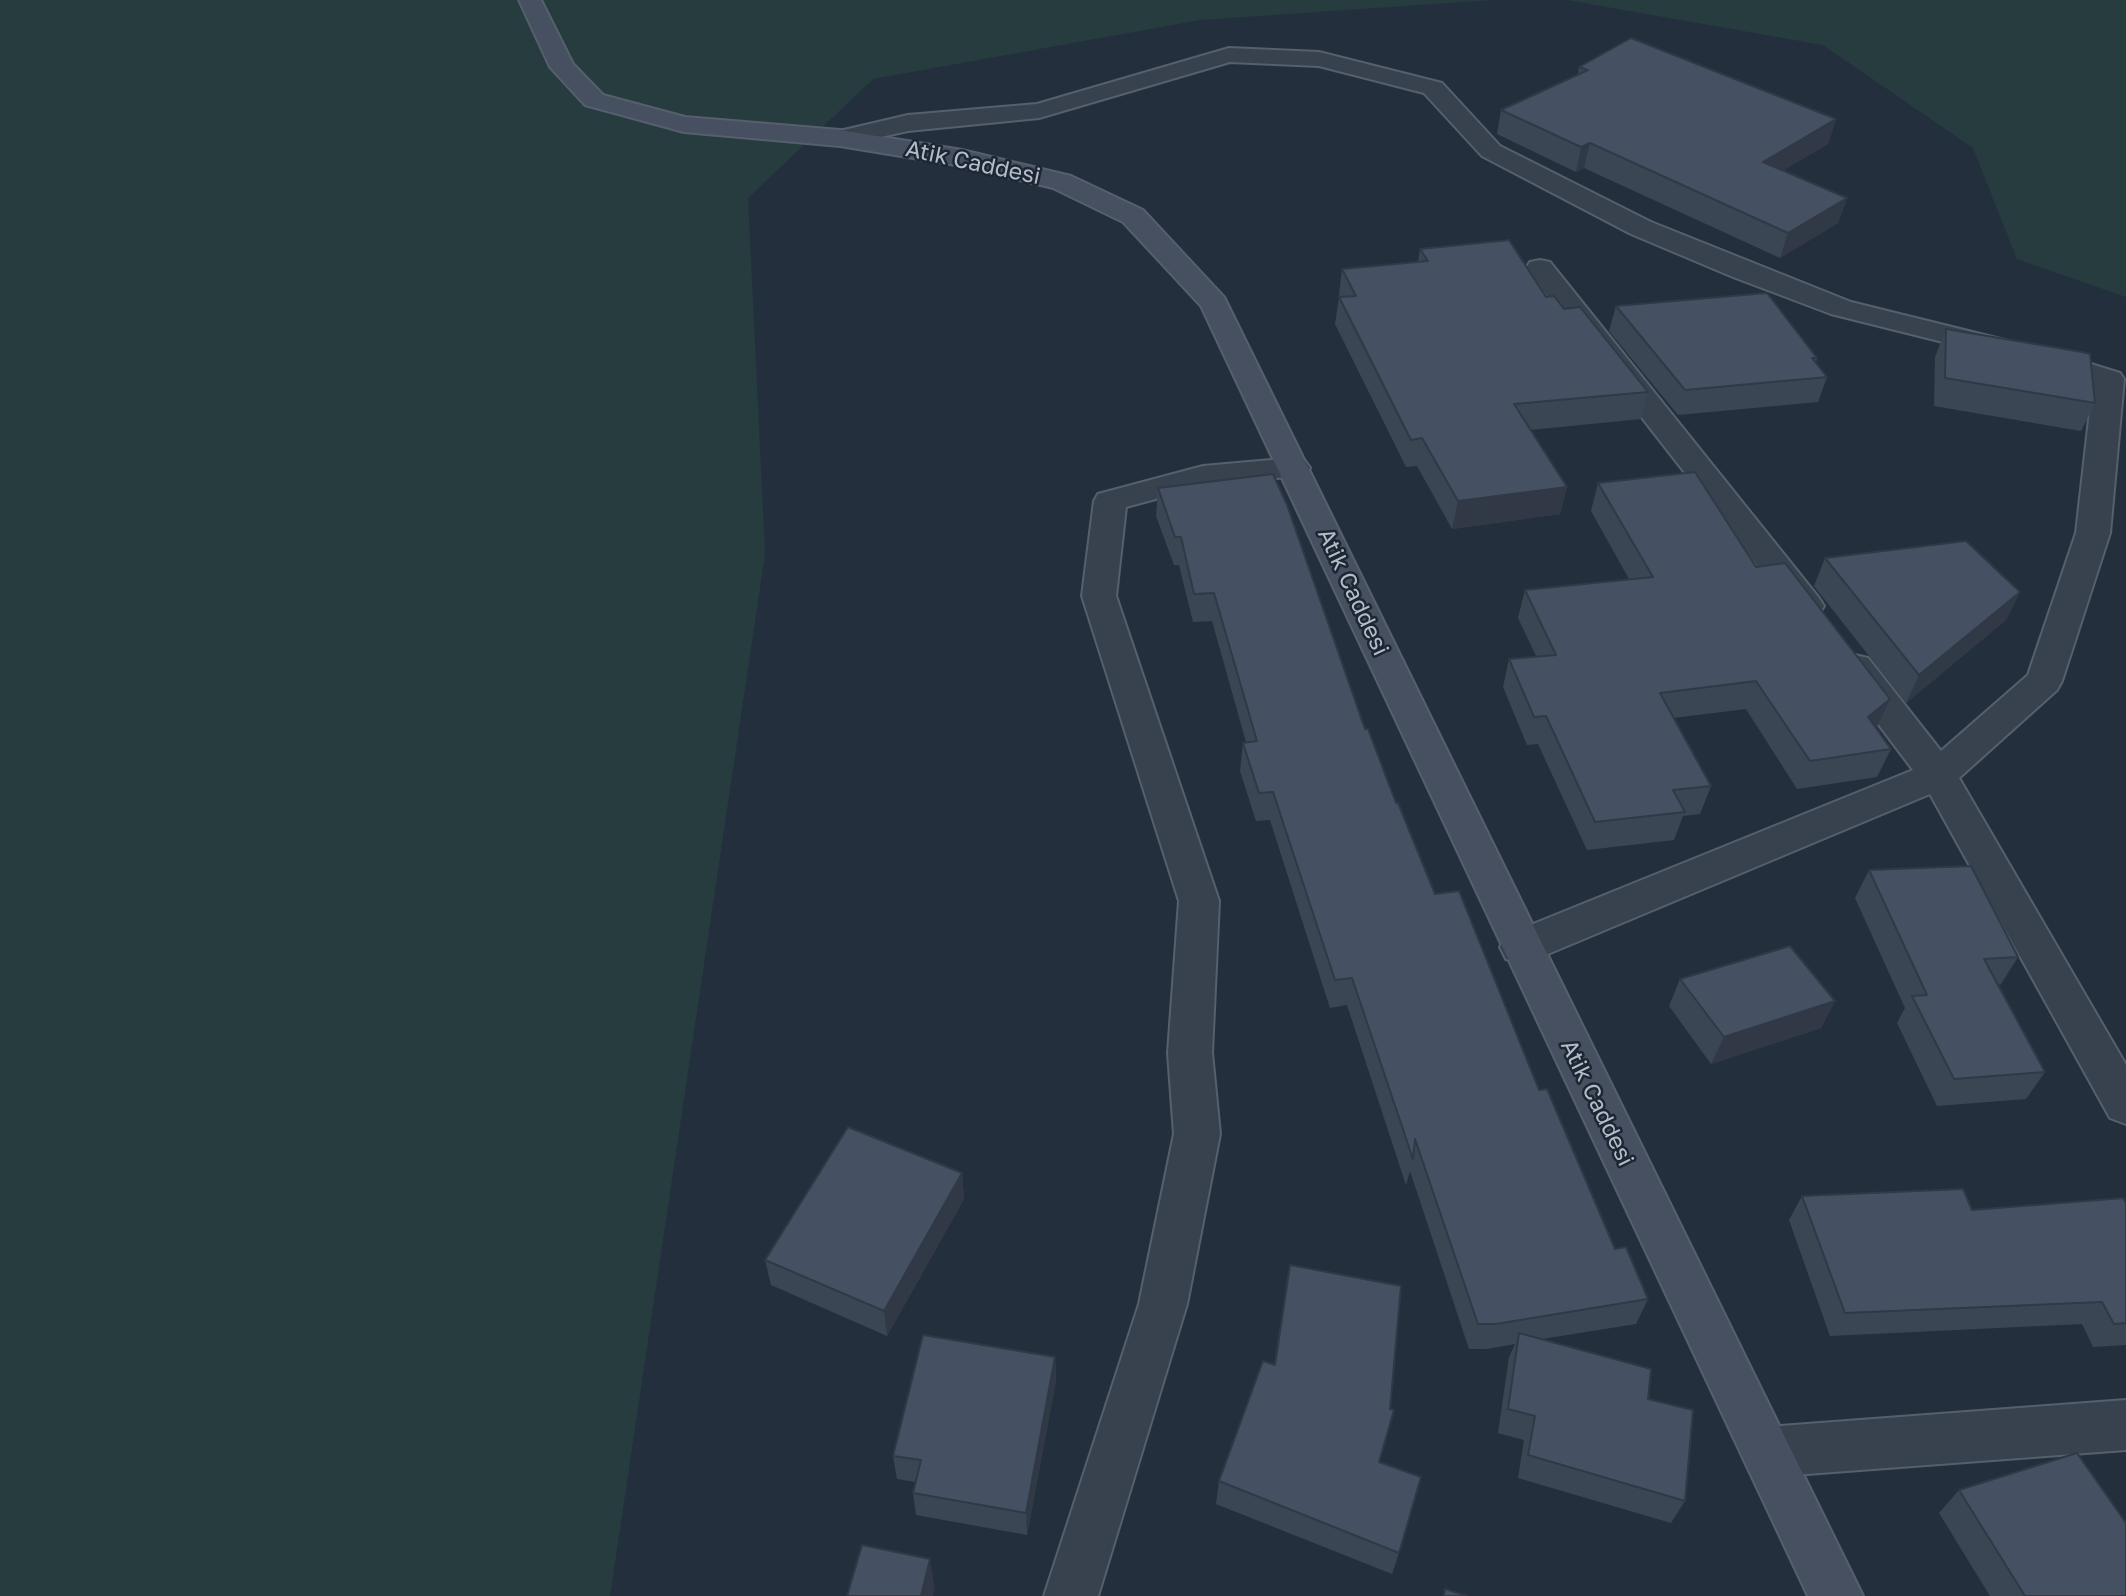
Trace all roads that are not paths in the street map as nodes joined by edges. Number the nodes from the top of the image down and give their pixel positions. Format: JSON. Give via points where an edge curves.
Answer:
{"nodes":[{"id":1,"x":530,"y":0,"type":"edge"},
{"id":2,"x":840,"y":138,"type":"junction"},
{"id":3,"x":1540,"y":268,"type":"dead end"},
{"id":4,"x":1294,"y":468,"type":"junction"},
{"id":5,"x":1938,"y":775,"type":"junction"},
{"id":6,"x":1521,"y":947,"type":"junction"},
{"id":7,"x":2126,"y":1105,"type":"edge"},
{"id":8,"x":2126,"y":1425,"type":"edge"},
{"id":9,"x":1768,"y":1452,"type":"junction"},
{"id":10,"x":1071,"y":1596,"type":"edge"},
{"id":11,"x":1836,"y":1596,"type":"edge"}],
"edges":[{"from":1,"to":2,"type":"street","name":"Atik Caddesi","via":[[562,67],[594,100],[684,124]]},
{"from":2,"to":4,"type":"street","name":"Atik Caddesi","via":[[962,158],[1062,182],[1133,216],[1214,303]]},
{"from":2,"to":5,"type":"street","via":[[908,123],[1038,111],[1229,55],[1319,59],[1433,88],[1492,151],[1640,228],[1743,271],[1841,308],[2109,379],[2093,533],[2044,681]]},
{"from":3,"to":5,"type":"street"},
{"from":4,"to":6,"type":"street","name":"Atik Caddesi"},
{"from":4,"to":10,"type":"street","via":[[1203,477],[1110,501],[1099,596],[1199,901],[1190,1053],[1197,1134],[1163,1304]]},
{"from":5,"to":6,"type":"street"},
{"from":5,"to":7,"type":"street"},
{"from":6,"to":9,"type":"street","name":"Atik Caddesi"},
{"from":8,"to":9,"type":"street"},
{"from":9,"to":11,"type":"street","name":"Atik Caddesi"}]}
